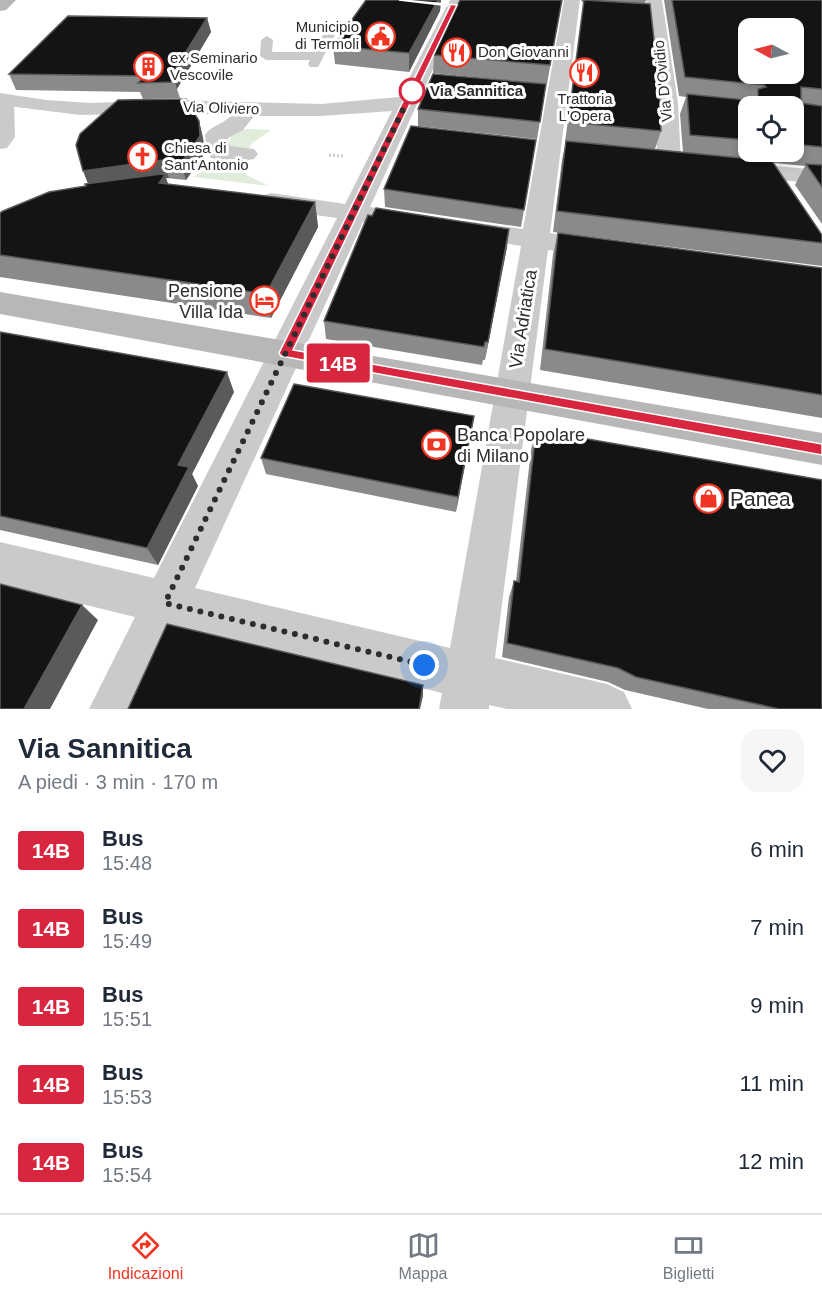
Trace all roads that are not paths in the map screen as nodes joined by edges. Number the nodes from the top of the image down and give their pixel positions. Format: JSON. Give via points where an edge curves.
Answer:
{"nodes":[{"id":1,"x":8,"y":0,"type":"edge"},
{"id":2,"x":449,"y":2,"type":"edge"},
{"id":3,"x":572,"y":4,"type":"edge"},
{"id":4,"x":0,"y":6,"type":"edge"},
{"id":5,"x":655,"y":7,"type":"edge"},
{"id":6,"x":592,"y":10,"type":"edge"},
{"id":7,"x":634,"y":13,"type":"edge"},
{"id":8,"x":331,"y":31,"type":"dead end"},
{"id":9,"x":267,"y":40,"type":"dead end"},
{"id":10,"x":418,"y":80,"type":"junction"},
{"id":11,"x":441,"y":82,"type":"edge"},
{"id":12,"x":3,"y":100,"type":"edge"},
{"id":13,"x":407,"y":102,"type":"junction"},
{"id":14,"x":668,"y":103,"type":"junction"},
{"id":15,"x":691,"y":105,"type":"edge"},
{"id":16,"x":248,"y":109,"type":"junction"},
{"id":17,"x":2,"y":145,"type":"dead end"},
{"id":18,"x":246,"y":154,"type":"dead end"},
{"id":19,"x":773,"y":173,"type":"junction"},
{"id":20,"x":822,"y":177,"type":"edge"},
{"id":21,"x":250,"y":199,"type":"edge"},
{"id":22,"x":791,"y":201,"type":"edge"},
{"id":23,"x":354,"y":212,"type":"junction"},
{"id":24,"x":536,"y":241,"type":"junction"},
{"id":25,"x":625,"y":252,"type":"edge"},
{"id":26,"x":0,"y":303,"type":"edge"},
{"id":27,"x":285,"y":353,"type":"junction"},
{"id":28,"x":512,"y":394,"type":"junction"},
{"id":29,"x":822,"y":449,"type":"edge"},
{"id":30,"x":0,"y":563,"type":"edge"},
{"id":31,"x":165,"y":603,"type":"junction"},
{"id":32,"x":466,"y":692,"type":"edge"},
{"id":33,"x":114,"y":709,"type":"edge"},
{"id":34,"x":607,"y":709,"type":"edge"}],
"edges":[{"from":1,"to":4,"type":"street"},
{"from":2,"to":10,"type":"street"},
{"from":3,"to":6,"type":"street"},
{"from":3,"to":24,"type":"street","name":"Via Adriatica","via":[[546,92],[549,149]]},
{"from":5,"to":7,"type":"street"},
{"from":5,"to":14,"type":"street","name":"Via D'Ovidio"},
{"from":8,"to":9,"type":"lane","via":[[316,60],[266,56]]},
{"from":10,"to":11,"type":"street"},
{"from":10,"to":13,"type":"street"},
{"from":12,"to":16,"type":"street","name":"Via Oliviero","via":[[91,109]]},
{"from":12,"to":17,"type":"lane","via":[[8,137]]},
{"from":13,"to":16,"type":"street","name":"Via Oliviero","via":[[365,110]]},
{"from":13,"to":23,"type":"street","via":[[404,133]]},
{"from":14,"to":15,"type":"street"},
{"from":14,"to":19,"type":"street","name":"Via D'Ovidio","via":[[681,164]]},
{"from":16,"to":18,"type":"street","via":[[235,125],[216,135],[219,153]]},
{"from":19,"to":20,"type":"street"},
{"from":19,"to":22,"type":"street"},
{"from":21,"to":23,"type":"street"},
{"from":23,"to":24,"type":"street"},
{"from":23,"to":27,"type":"street"},
{"from":24,"to":25,"type":"street"},
{"from":24,"to":28,"type":"street","name":"Via Adriatica"},
{"from":26,"to":27,"type":"street"},
{"from":27,"to":28,"type":"street"},
{"from":27,"to":31,"type":"street"},
{"from":28,"to":29,"type":"street"},
{"from":28,"to":32,"type":"street","name":"Via Adriatica"},
{"from":30,"to":31,"type":"street"},
{"from":31,"to":32,"type":"street"},
{"from":31,"to":33,"type":"street"},
{"from":32,"to":34,"type":"street"}]}
